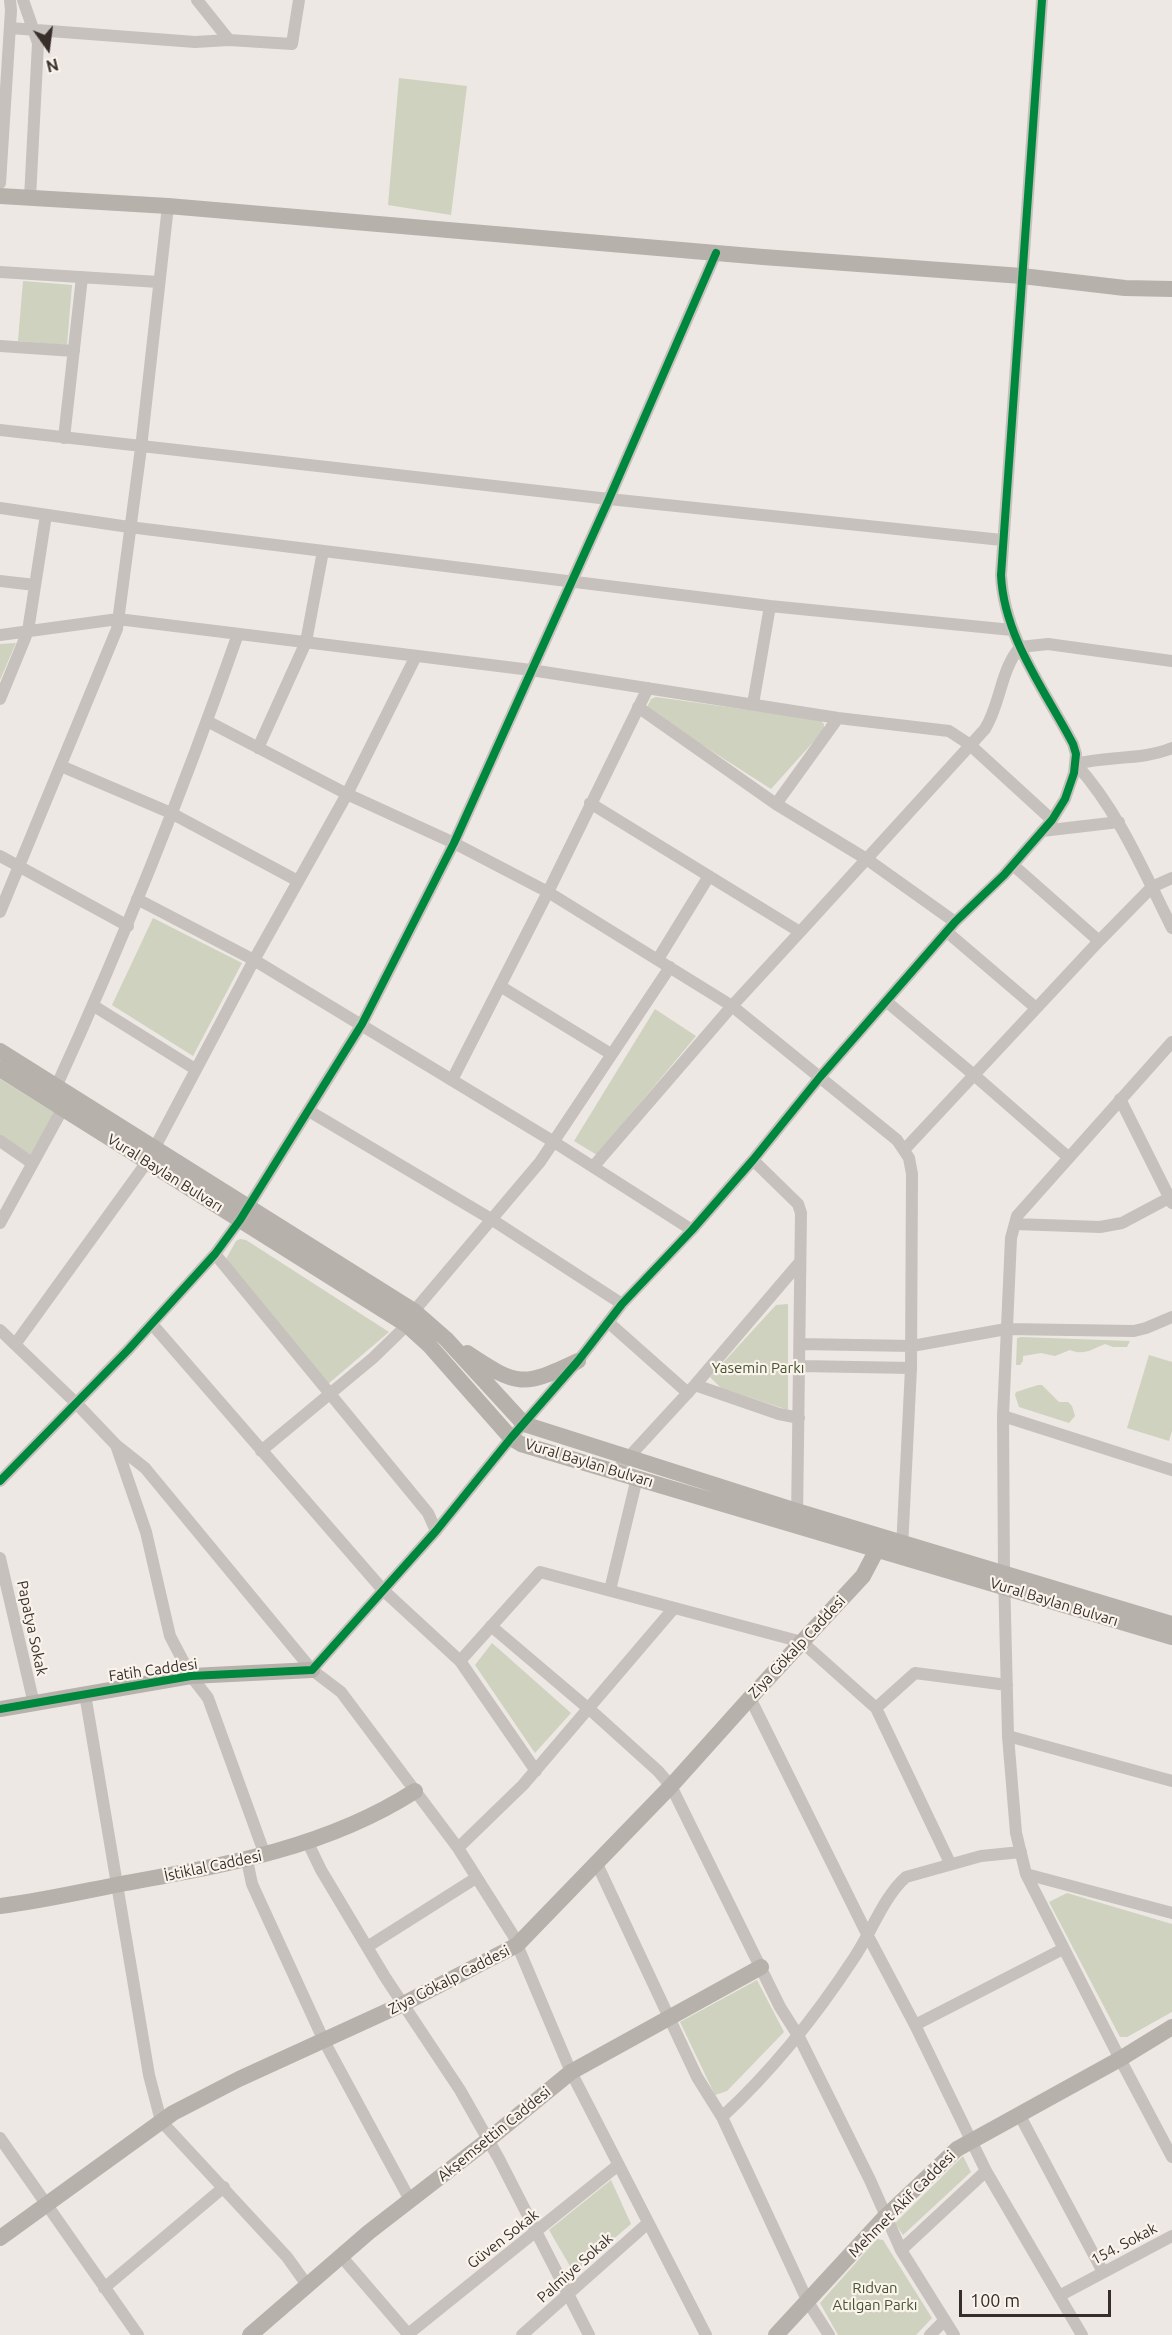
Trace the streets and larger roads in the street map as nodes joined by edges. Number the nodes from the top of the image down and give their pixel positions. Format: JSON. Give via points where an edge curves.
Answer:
{"nodes":[{"id":1,"x":10,"y":0,"type":"edge"},
{"id":2,"x":23,"y":0,"type":"edge"},
{"id":3,"x":197,"y":0,"type":"edge"},
{"id":4,"x":299,"y":0,"type":"edge"},
{"id":5,"x":1042,"y":0,"type":"edge"},
{"id":6,"x":10,"y":28,"type":"junction"},
{"id":7,"x":34,"y":30,"type":"junction"},
{"id":8,"x":229,"y":40,"type":"junction"},
{"id":9,"x":0,"y":183,"type":"edge"},
{"id":10,"x":0,"y":196,"type":"edge"},
{"id":11,"x":30,"y":198,"type":"junction"},
{"id":12,"x":168,"y":206,"type":"junction"},
{"id":13,"x":716,"y":253,"type":"junction"},
{"id":14,"x":0,"y":272,"type":"edge"},
{"id":15,"x":1022,"y":276,"type":"junction"},
{"id":16,"x":82,"y":277,"type":"junction"},
{"id":17,"x":159,"y":282,"type":"junction"},
{"id":18,"x":1172,"y":289,"type":"edge"},
{"id":19,"x":0,"y":346,"type":"edge"},
{"id":20,"x":74,"y":351,"type":"junction"},
{"id":21,"x":0,"y":430,"type":"edge"},
{"id":22,"x":64,"y":438,"type":"junction"},
{"id":23,"x":141,"y":448,"type":"junction"},
{"id":24,"x":609,"y":499,"type":"junction"},
{"id":25,"x":0,"y":508,"type":"edge"},
{"id":26,"x":46,"y":514,"type":"junction"},
{"id":27,"x":129,"y":527,"type":"junction"},
{"id":28,"x":1002,"y":540,"type":"junction"},
{"id":29,"x":323,"y":551,"type":"junction"},
{"id":30,"x":0,"y":581,"type":"edge"},
{"id":31,"x":570,"y":581,"type":"junction"},
{"id":32,"x":35,"y":585,"type":"junction"},
{"id":33,"x":770,"y":606,"type":"junction"},
{"id":34,"x":118,"y":619,"type":"junction"},
{"id":35,"x":1012,"y":630,"type":"junction"},
{"id":36,"x":28,"y":631,"type":"junction"},
{"id":37,"x":238,"y":634,"type":"junction"},
{"id":38,"x":0,"y":635,"type":"edge"},
{"id":39,"x":306,"y":642,"type":"junction"},
{"id":40,"x":1020,"y":647,"type":"junction"},
{"id":41,"x":417,"y":656,"type":"junction"},
{"id":42,"x":1172,"y":661,"type":"edge"},
{"id":43,"x":531,"y":670,"type":"junction"},
{"id":44,"x":648,"y":688,"type":"junction"},
{"id":45,"x":0,"y":699,"type":"edge"},
{"id":46,"x":753,"y":704,"type":"junction"},
{"id":47,"x":638,"y":707,"type":"junction"},
{"id":48,"x":838,"y":718,"type":"junction"},
{"id":49,"x":207,"y":721,"type":"junction"},
{"id":50,"x":969,"y":744,"type":"junction"},
{"id":51,"x":258,"y":748,"type":"junction"},
{"id":52,"x":1172,"y":748,"type":"edge"},
{"id":53,"x":1076,"y":764,"type":"junction"},
{"id":54,"x":61,"y":766,"type":"junction"},
{"id":55,"x":346,"y":794,"type":"junction"},
{"id":56,"x":590,"y":803,"type":"junction"},
{"id":57,"x":776,"y":804,"type":"junction"},
{"id":58,"x":171,"y":813,"type":"junction"},
{"id":59,"x":1052,"y":820,"type":"junction"},
{"id":60,"x":1119,"y":822,"type":"junction"},
{"id":61,"x":1042,"y":831,"type":"junction"},
{"id":62,"x":454,"y":843,"type":"junction"},
{"id":63,"x":0,"y":856,"type":"edge"},
{"id":64,"x":868,"y":860,"type":"junction"},
{"id":65,"x":20,"y":865,"type":"junction"},
{"id":66,"x":1013,"y":865,"type":"junction"},
{"id":67,"x":709,"y":876,"type":"junction"},
{"id":68,"x":1172,"y":878,"type":"edge"},
{"id":69,"x":298,"y":881,"type":"junction"},
{"id":70,"x":1152,"y":888,"type":"junction"},
{"id":71,"x":548,"y":892,"type":"junction"},
{"id":72,"x":136,"y":899,"type":"junction"},
{"id":73,"x":0,"y":912,"type":"edge"},
{"id":74,"x":128,"y":927,"type":"junction"},
{"id":75,"x":951,"y":927,"type":"junction"},
{"id":76,"x":1172,"y":928,"type":"edge"},
{"id":77,"x":800,"y":932,"type":"junction"},
{"id":78,"x":1099,"y":941,"type":"junction"},
{"id":79,"x":658,"y":959,"type":"junction"},
{"id":80,"x":254,"y":960,"type":"junction"},
{"id":81,"x":670,"y":967,"type":"junction"},
{"id":82,"x":500,"y":986,"type":"junction"},
{"id":83,"x":887,"y":1002,"type":"junction"},
{"id":84,"x":94,"y":1006,"type":"junction"},
{"id":85,"x":732,"y":1006,"type":"junction"},
{"id":86,"x":1036,"y":1008,"type":"junction"},
{"id":87,"x":362,"y":1024,"type":"junction"},
{"id":88,"x":1172,"y":1042,"type":"edge"},
{"id":89,"x":0,"y":1051,"type":"edge"},
{"id":90,"x":610,"y":1054,"type":"junction"},
{"id":91,"x":0,"y":1069,"type":"edge"},
{"id":92,"x":195,"y":1069,"type":"junction"},
{"id":93,"x":975,"y":1075,"type":"junction"},
{"id":94,"x":820,"y":1077,"type":"junction"},
{"id":95,"x":452,"y":1080,"type":"junction"},
{"id":96,"x":56,"y":1087,"type":"junction"},
{"id":97,"x":1120,"y":1099,"type":"junction"},
{"id":98,"x":63,"y":1108,"type":"junction"},
{"id":99,"x":309,"y":1111,"type":"junction"},
{"id":100,"x":0,"y":1142,"type":"edge"},
{"id":101,"x":554,"y":1142,"type":"junction"},
{"id":102,"x":904,"y":1150,"type":"junction"},
{"id":103,"x":151,"y":1155,"type":"junction"},
{"id":104,"x":1068,"y":1157,"type":"junction"},
{"id":105,"x":753,"y":1160,"type":"junction"},
{"id":106,"x":33,"y":1163,"type":"junction"},
{"id":107,"x":593,"y":1167,"type":"junction"},
{"id":108,"x":1171,"y":1201,"type":"edge"},
{"id":109,"x":244,"y":1214,"type":"junction"},
{"id":110,"x":491,"y":1219,"type":"junction"},
{"id":111,"x":0,"y":1223,"type":"edge"},
{"id":112,"x":1015,"y":1224,"type":"junction"},
{"id":113,"x":692,"y":1230,"type":"junction"},
{"id":114,"x":215,"y":1254,"type":"junction"},
{"id":115,"x":800,"y":1262,"type":"junction"},
{"id":116,"x":622,"y":1304,"type":"junction"},
{"id":117,"x":1172,"y":1317,"type":"edge"},
{"id":118,"x":410,"y":1318,"type":"junction"},
{"id":119,"x":608,"y":1322,"type":"junction"},
{"id":120,"x":152,"y":1324,"type":"junction"},
{"id":121,"x":1006,"y":1329,"type":"junction"},
{"id":122,"x":0,"y":1330,"type":"edge"},
{"id":123,"x":446,"y":1339,"type":"junction"},
{"id":124,"x":16,"y":1343,"type":"junction"},
{"id":125,"x":800,"y":1344,"type":"junction"},
{"id":126,"x":912,"y":1346,"type":"junction"},
{"id":127,"x":578,"y":1360,"type":"junction"},
{"id":128,"x":800,"y":1366,"type":"junction"},
{"id":129,"x":911,"y":1368,"type":"junction"},
{"id":130,"x":691,"y":1389,"type":"junction"},
{"id":131,"x":330,"y":1394,"type":"junction"},
{"id":132,"x":76,"y":1403,"type":"junction"},
{"id":133,"x":1003,"y":1416,"type":"junction"},
{"id":134,"x":799,"y":1418,"type":"junction"},
{"id":135,"x":524,"y":1424,"type":"junction"},
{"id":136,"x":511,"y":1438,"type":"junction"},
{"id":137,"x":116,"y":1445,"type":"junction"},
{"id":138,"x":261,"y":1451,"type":"junction"},
{"id":139,"x":628,"y":1458,"type":"junction"},
{"id":140,"x":1172,"y":1470,"type":"edge"},
{"id":141,"x":615,"y":1472,"type":"junction"},
{"id":142,"x":638,"y":1478,"type":"junction"},
{"id":143,"x":0,"y":1481,"type":"edge"},
{"id":144,"x":797,"y":1518,"type":"junction"},
{"id":145,"x":436,"y":1531,"type":"junction"},
{"id":146,"x":881,"y":1543,"type":"junction"},
{"id":147,"x":902,"y":1549,"type":"junction"},
{"id":148,"x":0,"y":1558,"type":"edge"},
{"id":149,"x":1004,"y":1581,"type":"junction"},
{"id":150,"x":383,"y":1590,"type":"junction"},
{"id":151,"x":610,"y":1590,"type":"junction"},
{"id":152,"x":674,"y":1608,"type":"junction"},
{"id":153,"x":1172,"y":1624,"type":"edge"},
{"id":154,"x":491,"y":1626,"type":"junction"},
{"id":155,"x":1172,"y":1638,"type":"edge"},
{"id":156,"x":802,"y":1642,"type":"junction"},
{"id":157,"x":460,"y":1661,"type":"junction"},
{"id":158,"x":312,"y":1670,"type":"junction"},
{"id":159,"x":191,"y":1677,"type":"junction"},
{"id":160,"x":1007,"y":1685,"type":"junction"},
{"id":161,"x":85,"y":1694,"type":"junction"},
{"id":162,"x":750,"y":1698,"type":"junction"},
{"id":163,"x":34,"y":1704,"type":"junction"},
{"id":164,"x":876,"y":1708,"type":"junction"},
{"id":165,"x":0,"y":1709,"type":"edge"},
{"id":166,"x":590,"y":1709,"type":"junction"},
{"id":167,"x":1008,"y":1736,"type":"junction"},
{"id":168,"x":536,"y":1772,"type":"junction"},
{"id":169,"x":1172,"y":1781,"type":"edge"},
{"id":170,"x":671,"y":1786,"type":"junction"},
{"id":171,"x":415,"y":1791,"type":"junction"},
{"id":172,"x":308,"y":1843,"type":"junction"},
{"id":173,"x":458,"y":1848,"type":"junction"},
{"id":174,"x":1021,"y":1852,"type":"junction"},
{"id":175,"x":265,"y":1855,"type":"junction"},
{"id":176,"x":247,"y":1860,"type":"junction"},
{"id":177,"x":950,"y":1863,"type":"junction"},
{"id":178,"x":597,"y":1864,"type":"junction"},
{"id":179,"x":1026,"y":1874,"type":"junction"},
{"id":180,"x":476,"y":1878,"type":"junction"},
{"id":181,"x":117,"y":1885,"type":"junction"},
{"id":182,"x":0,"y":1906,"type":"edge"},
{"id":183,"x":1172,"y":1913,"type":"edge"},
{"id":184,"x":868,"y":1936,"type":"junction"},
{"id":185,"x":517,"y":1945,"type":"junction"},
{"id":186,"x":367,"y":1947,"type":"junction"},
{"id":187,"x":1063,"y":1949,"type":"junction"},
{"id":188,"x":761,"y":1967,"type":"junction"},
{"id":189,"x":403,"y":2004,"type":"junction"},
{"id":190,"x":669,"y":2018,"type":"junction"},
{"id":191,"x":915,"y":2025,"type":"junction"},
{"id":192,"x":1172,"y":2027,"type":"edge"},
{"id":193,"x":799,"y":2037,"type":"junction"},
{"id":194,"x":324,"y":2041,"type":"junction"},
{"id":195,"x":1120,"y":2059,"type":"junction"},
{"id":196,"x":571,"y":2072,"type":"junction"},
{"id":197,"x":1019,"y":2115,"type":"junction"},
{"id":198,"x":722,"y":2116,"type":"junction"},
{"id":199,"x":161,"y":2121,"type":"junction"},
{"id":200,"x":0,"y":2138,"type":"edge"},
{"id":201,"x":488,"y":2140,"type":"junction"},
{"id":202,"x":971,"y":2140,"type":"junction"},
{"id":203,"x":1172,"y":2157,"type":"edge"},
{"id":204,"x":617,"y":2166,"type":"junction"},
{"id":205,"x":986,"y":2171,"type":"junction"},
{"id":206,"x":224,"y":2187,"type":"junction"},
{"id":207,"x":410,"y":2200,"type":"junction"},
{"id":208,"x":45,"y":2205,"type":"junction"},
{"id":209,"x":885,"y":2217,"type":"junction"},
{"id":210,"x":648,"y":2223,"type":"junction"},
{"id":211,"x":536,"y":2232,"type":"junction"},
{"id":212,"x":1172,"y":2236,"type":"edge"},
{"id":213,"x":0,"y":2238,"type":"edge"},
{"id":214,"x":901,"y":2250,"type":"junction"},
{"id":215,"x":341,"y":2256,"type":"junction"},
{"id":216,"x":1103,"y":2272,"type":"junction"},
{"id":217,"x":307,"y":2285,"type":"junction"},
{"id":218,"x":104,"y":2288,"type":"junction"},
{"id":219,"x":568,"y":2295,"type":"junction"},
{"id":220,"x":1059,"y":2296,"type":"junction"},
{"id":221,"x":808,"y":2302,"type":"junction"},
{"id":222,"x":945,"y":2320,"type":"junction"},
{"id":223,"x":407,"y":2334,"type":"edge"},
{"id":224,"x":138,"y":2335,"type":"edge"},
{"id":225,"x":250,"y":2335,"type":"edge"},
{"id":226,"x":522,"y":2335,"type":"edge"},
{"id":227,"x":589,"y":2335,"type":"edge"},
{"id":228,"x":706,"y":2335,"type":"edge"},
{"id":229,"x":776,"y":2335,"type":"edge"},
{"id":230,"x":829,"y":2335,"type":"edge"},
{"id":231,"x":930,"y":2335,"type":"edge"},
{"id":232,"x":954,"y":2335,"type":"edge"},
{"id":233,"x":1082,"y":2335,"type":"edge"}],
"edges":[{"from":1,"to":6,"type":"street"},
{"from":2,"to":7,"type":"street"},
{"from":3,"to":8,"type":"street"},
{"from":4,"to":8,"type":"street","via":[[292,44]]},
{"from":5,"to":15,"type":"street"},
{"from":6,"to":7,"type":"street"},
{"from":6,"to":9,"type":"street"},
{"from":7,"to":8,"type":"street","via":[[195,42]]},
{"from":7,"to":11,"type":"street","via":[[38,43]]},
{"from":10,"to":11,"type":"street"},
{"from":11,"to":12,"type":"street"},
{"from":12,"to":13,"type":"street"},
{"from":12,"to":17,"type":"street"},
{"from":13,"to":15,"type":"street"},
{"from":13,"to":24,"type":"street"},
{"from":14,"to":16,"type":"street"},
{"from":15,"to":18,"type":"street","via":[[1125,288]]},
{"from":15,"to":28,"type":"street"},
{"from":16,"to":17,"type":"street"},
{"from":16,"to":20,"type":"street"},
{"from":17,"to":23,"type":"street"},
{"from":19,"to":20,"type":"street"},
{"from":20,"to":22,"type":"street"},
{"from":21,"to":22,"type":"street"},
{"from":22,"to":23,"type":"street"},
{"from":23,"to":24,"type":"street"},
{"from":23,"to":27,"type":"street"},
{"from":24,"to":28,"type":"street"},
{"from":24,"to":31,"type":"street"},
{"from":25,"to":26,"type":"street"},
{"from":26,"to":27,"type":"street"},
{"from":26,"to":32,"type":"street"},
{"from":27,"to":29,"type":"street"},
{"from":27,"to":34,"type":"street"},
{"from":28,"to":35,"type":"street","via":[[1002,589]]},
{"from":29,"to":31,"type":"street"},
{"from":29,"to":39,"type":"street"},
{"from":30,"to":32,"type":"street"},
{"from":31,"to":33,"type":"street"},
{"from":31,"to":43,"type":"street"},
{"from":32,"to":36,"type":"street"},
{"from":33,"to":35,"type":"street"},
{"from":33,"to":46,"type":"street"},
{"from":34,"to":36,"type":"street"},
{"from":34,"to":37,"type":"street"},
{"from":34,"to":54,"type":"street"},
{"from":35,"to":40,"type":"street"},
{"from":36,"to":38,"type":"street"},
{"from":36,"to":45,"type":"street"},
{"from":37,"to":39,"type":"street"},
{"from":37,"to":49,"type":"street"},
{"from":39,"to":41,"type":"street"},
{"from":39,"to":51,"type":"street"},
{"from":40,"to":42,"type":"street","via":[[1048,644]]},
{"from":40,"to":50,"type":"street","via":[[1008,664],[990,721]]},
{"from":40,"to":53,"type":"street","via":[[1073,744]]},
{"from":41,"to":43,"type":"street"},
{"from":41,"to":55,"type":"street"},
{"from":43,"to":44,"type":"street"},
{"from":43,"to":62,"type":"street"},
{"from":44,"to":46,"type":"street"},
{"from":44,"to":47,"type":"street"},
{"from":46,"to":48,"type":"street"},
{"from":47,"to":56,"type":"street"},
{"from":47,"to":57,"type":"street"},
{"from":48,"to":50,"type":"street","via":[[949,731]]},
{"from":48,"to":57,"type":"street"},
{"from":49,"to":51,"type":"street"},
{"from":49,"to":58,"type":"street"},
{"from":50,"to":59,"type":"street"},
{"from":50,"to":64,"type":"street"},
{"from":51,"to":55,"type":"street"},
{"from":52,"to":53,"type":"street","via":[[1137,758],[1095,759]]},
{"from":53,"to":59,"type":"street","via":[[1068,792]]},
{"from":53,"to":60,"type":"street"},
{"from":54,"to":58,"type":"street"},
{"from":54,"to":65,"type":"street"},
{"from":55,"to":62,"type":"street"},
{"from":55,"to":69,"type":"street"},
{"from":56,"to":67,"type":"street"},
{"from":56,"to":71,"type":"street"},
{"from":57,"to":64,"type":"street"},
{"from":58,"to":69,"type":"street"},
{"from":58,"to":72,"type":"street"},
{"from":59,"to":61,"type":"street"},
{"from":60,"to":61,"type":"street"},
{"from":60,"to":70,"type":"street"},
{"from":61,"to":66,"type":"street"},
{"from":62,"to":71,"type":"street"},
{"from":62,"to":87,"type":"street"},
{"from":63,"to":65,"type":"street"},
{"from":64,"to":75,"type":"street"},
{"from":64,"to":77,"type":"street"},
{"from":65,"to":73,"type":"street"},
{"from":65,"to":74,"type":"street"},
{"from":66,"to":75,"type":"street"},
{"from":66,"to":78,"type":"street"},
{"from":67,"to":77,"type":"street"},
{"from":67,"to":79,"type":"street"},
{"from":68,"to":70,"type":"street"},
{"from":69,"to":80,"type":"street"},
{"from":70,"to":76,"type":"street"},
{"from":70,"to":78,"type":"street"},
{"from":71,"to":79,"type":"street"},
{"from":71,"to":82,"type":"street"},
{"from":72,"to":74,"type":"street"},
{"from":72,"to":80,"type":"street"},
{"from":74,"to":84,"type":"street"},
{"from":75,"to":83,"type":"street"},
{"from":75,"to":86,"type":"street"},
{"from":77,"to":85,"type":"street"},
{"from":78,"to":86,"type":"street"},
{"from":79,"to":81,"type":"street"},
{"from":80,"to":87,"type":"street"},
{"from":80,"to":92,"type":"street"},
{"from":81,"to":85,"type":"street"},
{"from":81,"to":90,"type":"street"},
{"from":82,"to":90,"type":"street"},
{"from":82,"to":95,"type":"street"},
{"from":83,"to":93,"type":"street"},
{"from":83,"to":94,"type":"street"},
{"from":84,"to":92,"type":"street"},
{"from":84,"to":96,"type":"street"},
{"from":85,"to":94,"type":"street"},
{"from":85,"to":107,"type":"street"},
{"from":86,"to":93,"type":"street"},
{"from":87,"to":95,"type":"street"},
{"from":87,"to":99,"type":"street"},
{"from":88,"to":97,"type":"street"},
{"from":89,"to":96,"type":"street","name":"Vural Baylan Bulvarı"},
{"from":90,"to":101,"type":"street"},
{"from":91,"to":98,"type":"street","name":"Vural Baylan Bulvarı"},
{"from":92,"to":103,"type":"street"},
{"from":93,"to":102,"type":"street"},
{"from":93,"to":104,"type":"street"},
{"from":94,"to":102,"type":"street"},
{"from":94,"to":105,"type":"street"},
{"from":95,"to":101,"type":"street"},
{"from":96,"to":103,"type":"street","name":"Vural Baylan Bulvarı"},
{"from":97,"to":104,"type":"street"},
{"from":97,"to":108,"type":"street"},
{"from":98,"to":103,"type":"street","name":"Vural Baylan Bulvarı"},
{"from":98,"to":106,"type":"street"},
{"from":99,"to":109,"type":"street"},
{"from":99,"to":110,"type":"street"},
{"from":100,"to":106,"type":"street"},
{"from":101,"to":107,"type":"street"},
{"from":101,"to":110,"type":"street"},
{"from":102,"to":126,"type":"street","via":[[912,1174]]},
{"from":103,"to":109,"type":"street","name":"Vural Baylan Bulvarı"},
{"from":103,"to":124,"type":"street"},
{"from":104,"to":112,"type":"street","via":[[1017,1216]]},
{"from":105,"to":113,"type":"street"},
{"from":105,"to":115,"type":"street","via":[[798,1204]]},
{"from":106,"to":111,"type":"street"},
{"from":107,"to":113,"type":"street"},
{"from":108,"to":112,"type":"street","via":[[1122,1223],[1100,1227]]},
{"from":109,"to":114,"type":"street"},
{"from":109,"to":118,"type":"street","name":"Vural Baylan Bulvarı"},
{"from":110,"to":116,"type":"street"},
{"from":110,"to":118,"type":"street"},
{"from":112,"to":121,"type":"street"},
{"from":113,"to":116,"type":"street"},
{"from":114,"to":120,"type":"street"},
{"from":114,"to":131,"type":"street"},
{"from":115,"to":125,"type":"street"},
{"from":115,"to":130,"type":"street"},
{"from":116,"to":119,"type":"street"},
{"from":117,"to":121,"type":"street","via":[[1134,1331]]},
{"from":118,"to":123,"type":"street","name":"Vural Baylan Bulvarı"},
{"from":118,"to":131,"type":"street","via":[[373,1358]]},
{"from":118,"to":136,"type":"street","name":"Vural Baylan Bulvarı"},
{"from":119,"to":127,"type":"street"},
{"from":119,"to":130,"type":"street"},
{"from":120,"to":132,"type":"street"},
{"from":120,"to":138,"type":"street"},
{"from":121,"to":126,"type":"street"},
{"from":121,"to":133,"type":"street"},
{"from":122,"to":124,"type":"street"},
{"from":123,"to":127,"type":"street","via":[[499,1373],[516,1379],[532,1381]]},
{"from":123,"to":135,"type":"street","name":"Vural Baylan Bulvarı"},
{"from":124,"to":132,"type":"street"},
{"from":125,"to":126,"type":"street"},
{"from":125,"to":128,"type":"street"},
{"from":126,"to":129,"type":"street"},
{"from":127,"to":135,"type":"street"},
{"from":128,"to":129,"type":"street"},
{"from":128,"to":134,"type":"street"},
{"from":129,"to":147,"type":"street"},
{"from":130,"to":134,"type":"street"},
{"from":130,"to":139,"type":"street"},
{"from":131,"to":138,"type":"street"},
{"from":131,"to":145,"type":"street","via":[[428,1513]]},
{"from":132,"to":137,"type":"street"},
{"from":132,"to":143,"type":"street"},
{"from":133,"to":140,"type":"street"},
{"from":133,"to":149,"type":"street"},
{"from":134,"to":144,"type":"street"},
{"from":135,"to":136,"type":"street"},
{"from":135,"to":139,"type":"street","name":"Vural Baylan Bulvarı"},
{"from":136,"to":141,"type":"street","name":"Vural Baylan Bulvarı"},
{"from":136,"to":145,"type":"street"},
{"from":137,"to":158,"type":"street","via":[[145,1468]]},
{"from":137,"to":159,"type":"street","via":[[146,1532],[170,1636]]},
{"from":138,"to":150,"type":"street"},
{"from":139,"to":141,"type":"street"},
{"from":139,"to":144,"type":"street","name":"Vural Baylan Bulvarı"},
{"from":141,"to":142,"type":"street","name":"Vural Baylan Bulvarı"},
{"from":142,"to":144,"type":"street","name":"Vural Baylan Bulvarı"},
{"from":142,"to":151,"type":"street"},
{"from":144,"to":146,"type":"street","name":"Vural Baylan Bulvarı"},
{"from":145,"to":150,"type":"street"},
{"from":146,"to":147,"type":"street","name":"Vural Baylan Bulvarı"},
{"from":146,"to":156,"type":"street","name":"Ziya Gökalp Caddesi","via":[[863,1576]]},
{"from":147,"to":149,"type":"street","name":"Vural Baylan Bulvarı"},
{"from":148,"to":163,"type":"street","name":"Papatya Sokak"},
{"from":149,"to":153,"type":"street","name":"Vural Baylan Bulvarı"},
{"from":149,"to":155,"type":"street","name":"Vural Baylan Bulvarı"},
{"from":149,"to":160,"type":"street"},
{"from":150,"to":157,"type":"street"},
{"from":150,"to":158,"type":"street"},
{"from":151,"to":152,"type":"street"},
{"from":151,"to":154,"type":"street","via":[[540,1572]]},
{"from":152,"to":156,"type":"street"},
{"from":152,"to":166,"type":"street"},
{"from":154,"to":157,"type":"street"},
{"from":154,"to":166,"type":"street"},
{"from":156,"to":162,"type":"street","name":"Ziya Gökalp Caddesi"},
{"from":156,"to":164,"type":"street"},
{"from":157,"to":168,"type":"street"},
{"from":158,"to":159,"type":"street","name":"Fatih Caddesi"},
{"from":158,"to":171,"type":"street","via":[[341,1692]]},
{"from":159,"to":161,"type":"street","name":"Fatih Caddesi"},
{"from":159,"to":175,"type":"street","via":[[208,1698]]},
{"from":160,"to":164,"type":"street","via":[[915,1673]]},
{"from":160,"to":167,"type":"street"},
{"from":161,"to":163,"type":"street","name":"Fatih Caddesi"},
{"from":161,"to":181,"type":"street"},
{"from":162,"to":170,"type":"street","name":"Ziya Gökalp Caddesi"},
{"from":162,"to":184,"type":"street"},
{"from":163,"to":165,"type":"street","name":"Fatih Caddesi"},
{"from":164,"to":177,"type":"street"},
{"from":166,"to":168,"type":"street"},
{"from":166,"to":170,"type":"street"},
{"from":167,"to":169,"type":"street"},
{"from":167,"to":174,"type":"street"},
{"from":168,"to":173,"type":"street"},
{"from":170,"to":178,"type":"street","name":"Ziya Gökalp Caddesi"},
{"from":170,"to":188,"type":"street"},
{"from":171,"to":172,"type":"street","name":"İstiklal Caddesi","via":[[391,1807]]},
{"from":171,"to":173,"type":"street"},
{"from":172,"to":175,"type":"street","name":"İstiklal Caddesi"},
{"from":172,"to":186,"type":"street"},
{"from":173,"to":180,"type":"street"},
{"from":174,"to":177,"type":"street"},
{"from":174,"to":179,"type":"street"},
{"from":175,"to":176,"type":"street","name":"İstiklal Caddesi"},
{"from":176,"to":181,"type":"street","name":"İstiklal Caddesi"},
{"from":176,"to":194,"type":"street","via":[[252,1884]]},
{"from":177,"to":184,"type":"street","via":[[906,1876]]},
{"from":178,"to":185,"type":"street","name":"Ziya Gökalp Caddesi"},
{"from":178,"to":190,"type":"street"},
{"from":179,"to":183,"type":"street"},
{"from":179,"to":187,"type":"street"},
{"from":180,"to":185,"type":"street"},
{"from":180,"to":186,"type":"street"},
{"from":181,"to":182,"type":"street","name":"İstiklal Caddesi"},
{"from":181,"to":199,"type":"street","via":[[148,2075]]},
{"from":184,"to":191,"type":"street"},
{"from":184,"to":193,"type":"street"},
{"from":185,"to":189,"type":"street","name":"Ziya Gökalp Caddesi"},
{"from":185,"to":196,"type":"street"},
{"from":186,"to":189,"type":"street"},
{"from":187,"to":191,"type":"street"},
{"from":187,"to":195,"type":"street"},
{"from":188,"to":190,"type":"street","name":"Akşemsettin Caddesi"},
{"from":188,"to":193,"type":"street"},
{"from":189,"to":194,"type":"street","name":"Ziya Gökalp Caddesi"},
{"from":189,"to":201,"type":"street"},
{"from":190,"to":196,"type":"street","name":"Akşemsettin Caddesi"},
{"from":190,"to":198,"type":"street"},
{"from":191,"to":202,"type":"street"},
{"from":192,"to":195,"type":"street","name":"Mehmet Akif Caddesi"},
{"from":193,"to":198,"type":"street"},
{"from":193,"to":209,"type":"street"},
{"from":194,"to":199,"type":"street","name":"Ziya Gökalp Caddesi","via":[[239,2079]]},
{"from":194,"to":207,"type":"street"},
{"from":195,"to":197,"type":"street","name":"Mehmet Akif Caddesi"},
{"from":195,"to":203,"type":"street"},
{"from":196,"to":201,"type":"street","name":"Akşemsettin Caddesi"},
{"from":196,"to":204,"type":"street"},
{"from":197,"to":202,"type":"street","name":"Mehmet Akif Caddesi"},
{"from":197,"to":216,"type":"street"},
{"from":198,"to":221,"type":"street"},
{"from":199,"to":206,"type":"street"},
{"from":199,"to":208,"type":"street","name":"Ziya Gökalp Caddesi"},
{"from":200,"to":208,"type":"street"},
{"from":201,"to":207,"type":"street","name":"Akşemsettin Caddesi"},
{"from":201,"to":211,"type":"street"},
{"from":202,"to":205,"type":"street"},
{"from":202,"to":209,"type":"street","name":"Mehmet Akif Caddesi"},
{"from":204,"to":210,"type":"street"},
{"from":204,"to":211,"type":"street","name":"Güven Sokak"},
{"from":205,"to":214,"type":"street"},
{"from":205,"to":220,"type":"street"},
{"from":206,"to":217,"type":"street"},
{"from":206,"to":218,"type":"street"},
{"from":207,"to":215,"type":"street","name":"Akşemsettin Caddesi"},
{"from":208,"to":213,"type":"street","name":"Ziya Gökalp Caddesi"},
{"from":208,"to":218,"type":"street"},
{"from":209,"to":214,"type":"street"},
{"from":209,"to":221,"type":"street","name":"Mehmet Akif Caddesi"},
{"from":210,"to":219,"type":"street","name":"Palmiye Sokak"},
{"from":210,"to":228,"type":"street"},
{"from":211,"to":219,"type":"street"},
{"from":211,"to":223,"type":"street","name":"Güven Sokak"},
{"from":212,"to":216,"type":"street","name":"154. Sokak"},
{"from":214,"to":222,"type":"street"},
{"from":215,"to":217,"type":"street","name":"Akşemsettin Caddesi"},
{"from":215,"to":223,"type":"street"},
{"from":216,"to":220,"type":"street","name":"154. Sokak"},
{"from":217,"to":225,"type":"street","name":"Akşemsettin Caddesi"},
{"from":218,"to":224,"type":"street"},
{"from":219,"to":226,"type":"street","name":"Palmiye Sokak"},
{"from":219,"to":227,"type":"street"},
{"from":220,"to":233,"type":"street"},
{"from":221,"to":229,"type":"street","name":"Mehmet Akif Caddesi"},
{"from":221,"to":230,"type":"street"},
{"from":222,"to":231,"type":"street"},
{"from":222,"to":232,"type":"street"}]}
